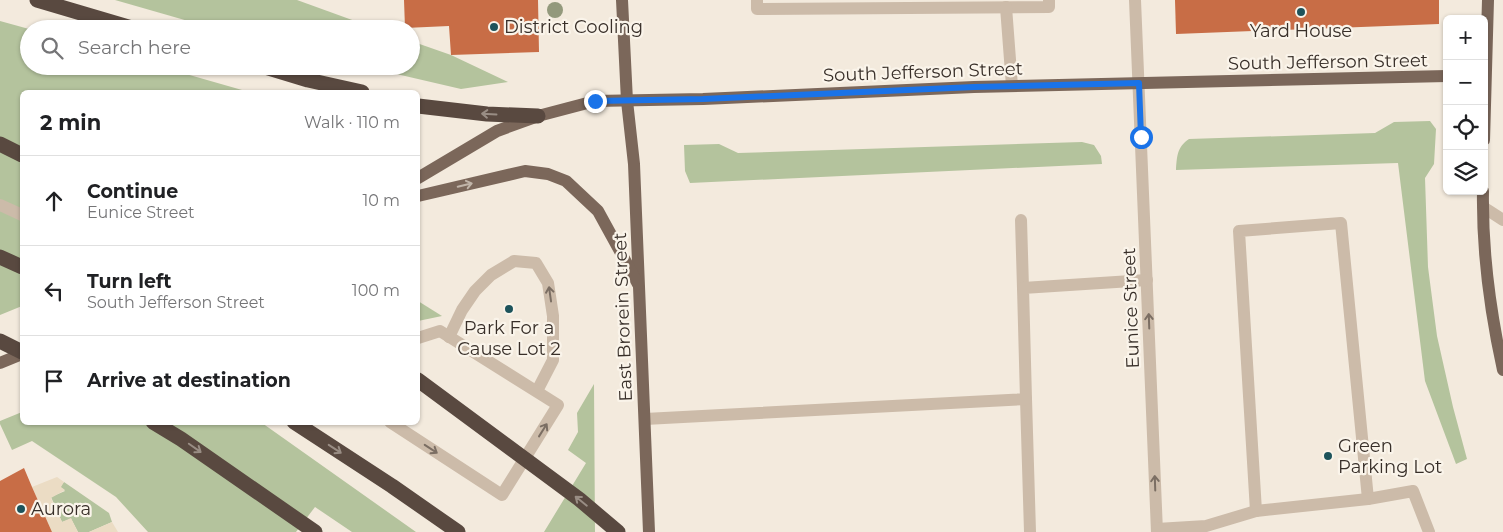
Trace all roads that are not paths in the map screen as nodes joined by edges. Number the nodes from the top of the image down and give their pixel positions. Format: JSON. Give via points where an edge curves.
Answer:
{"nodes":[{"id":1,"x":37,"y":0,"type":"edge"},
{"id":2,"x":622,"y":0,"type":"edge"},
{"id":3,"x":757,"y":0,"type":"edge"},
{"id":4,"x":1049,"y":0,"type":"edge"},
{"id":5,"x":1135,"y":0,"type":"edge"},
{"id":6,"x":1488,"y":0,"type":"edge"},
{"id":7,"x":1006,"y":7,"type":"junction"},
{"id":8,"x":105,"y":20,"type":"edge"},
{"id":9,"x":1486,"y":60,"type":"edge"},
{"id":10,"x":292,"y":75,"type":"edge"},
{"id":11,"x":1443,"y":76,"type":"edge"},
{"id":12,"x":308,"y":80,"type":"junction"},
{"id":13,"x":1139,"y":83,"type":"junction"},
{"id":14,"x":1012,"y":86,"type":"junction"},
{"id":15,"x":320,"y":90,"type":"edge"},
{"id":16,"x":353,"y":90,"type":"edge"},
{"id":17,"x":627,"y":101,"type":"junction"},
{"id":18,"x":420,"y":106,"type":"edge"},
{"id":19,"x":538,"y":116,"type":"junction"},
{"id":20,"x":0,"y":144,"type":"edge"},
{"id":21,"x":20,"y":154,"type":"edge"},
{"id":22,"x":420,"y":177,"type":"edge"},
{"id":23,"x":1483,"y":195,"type":"edge"},
{"id":24,"x":420,"y":196,"type":"edge"},
{"id":25,"x":0,"y":204,"type":"edge"},
{"id":26,"x":1483,"y":207,"type":"junction"},
{"id":27,"x":20,"y":214,"type":"edge"},
{"id":28,"x":1021,"y":220,"type":"dead end"},
{"id":29,"x":1503,"y":220,"type":"edge"},
{"id":30,"x":0,"y":257,"type":"edge"},
{"id":31,"x":20,"y":266,"type":"edge"},
{"id":32,"x":1147,"y":280,"type":"junction"},
{"id":33,"x":640,"y":286,"type":"junction"},
{"id":34,"x":1023,"y":288,"type":"junction"},
{"id":35,"x":420,"y":337,"type":"edge"},
{"id":36,"x":449,"y":337,"type":"junction"},
{"id":37,"x":0,"y":341,"type":"edge"},
{"id":38,"x":20,"y":352,"type":"edge"},
{"id":39,"x":20,"y":354,"type":"edge"},
{"id":40,"x":0,"y":363,"type":"edge"},
{"id":41,"x":1503,"y":370,"type":"edge"},
{"id":42,"x":420,"y":381,"type":"edge"},
{"id":43,"x":537,"y":391,"type":"junction"},
{"id":44,"x":1026,"y":399,"type":"junction"},
{"id":45,"x":645,"y":419,"type":"junction"},
{"id":46,"x":158,"y":425,"type":"edge"},
{"id":47,"x":299,"y":425,"type":"edge"},
{"id":48,"x":395,"y":425,"type":"edge"},
{"id":49,"x":1368,"y":499,"type":"junction"},
{"id":50,"x":1256,"y":511,"type":"junction"},
{"id":51,"x":1157,"y":531,"type":"edge"},
{"id":52,"x":315,"y":532,"type":"edge"},
{"id":53,"x":458,"y":532,"type":"edge"},
{"id":54,"x":618,"y":532,"type":"edge"},
{"id":55,"x":649,"y":532,"type":"edge"},
{"id":56,"x":1030,"y":532,"type":"edge"},
{"id":57,"x":1429,"y":532,"type":"edge"}],
"edges":[{"from":1,"to":8,"type":"highway"},
{"from":2,"to":17,"type":"main road","name":"East Brorein Street"},
{"from":3,"to":7,"type":"street","via":[[757,9]]},
{"from":4,"to":7,"type":"street","via":[[1049,7]]},
{"from":5,"to":13,"type":"street","name":"Eunice Street"},
{"from":6,"to":9,"type":"main road"},
{"from":7,"to":14,"type":"street"},
{"from":10,"to":12,"type":"highway"},
{"from":11,"to":13,"type":"main road","name":"South Jefferson Street"},
{"from":12,"to":15,"type":"highway"},
{"from":12,"to":16,"type":"highway"},
{"from":13,"to":14,"type":"main road","name":"South Jefferson Street"},
{"from":13,"to":32,"type":"street","name":"Eunice Street"},
{"from":14,"to":17,"type":"main road","name":"South Jefferson Street"},
{"from":17,"to":19,"type":"main road","name":"South Jefferson Street","via":[[595,101]]},
{"from":17,"to":33,"type":"main road","name":"East Brorein Street","via":[[634,164]]},
{"from":19,"to":18,"type":"highway","one_way":true},
{"from":19,"to":22,"type":"main road","name":"South Jefferson Street","via":[[497,131]]},
{"from":20,"to":21,"type":"highway"},
{"from":23,"to":26,"type":"main road"},
{"from":24,"to":33,"type":"main road","one_way":true,"via":[[525,171],[548,174],[566,181],[598,211]]},
{"from":25,"to":27,"type":"street"},
{"from":26,"to":29,"type":"street"},
{"from":26,"to":41,"type":"main road","via":[[1489,293]]},
{"from":28,"to":34,"type":"street"},
{"from":30,"to":31,"type":"highway"},
{"from":32,"to":34,"type":"street"},
{"from":51,"to":32,"type":"street","name":"Eunice Street","one_way":true},
{"from":33,"to":45,"type":"main road","name":"East Brorein Street"},
{"from":34,"to":44,"type":"street"},
{"from":35,"to":36,"type":"street","via":[[440,331]]},
{"from":36,"to":43,"type":"street"},
{"from":43,"to":36,"type":"street","one_way":true,"via":[[552,360],[553,316],[548,283],[536,263],[514,261],[491,275],[475,291]]},
{"from":37,"to":38,"type":"highway"},
{"from":39,"to":40,"type":"main road"},
{"from":54,"to":42,"type":"highway","one_way":true,"via":[[579,499]]},
{"from":48,"to":43,"type":"street","one_way":true,"via":[[502,496],[558,405]]},
{"from":44,"to":45,"type":"street"},
{"from":44,"to":56,"type":"street"},
{"from":45,"to":55,"type":"main road","name":"East Brorein Street"},
{"from":46,"to":52,"type":"highway","one_way":true},
{"from":47,"to":53,"type":"highway","one_way":true},
{"from":49,"to":50,"type":"street"},
{"from":49,"to":50,"type":"street","via":[[1341,223],[1239,231]]},
{"from":49,"to":57,"type":"street","via":[[1413,491]]},
{"from":50,"to":51,"type":"street","via":[[1206,526]]}]}
